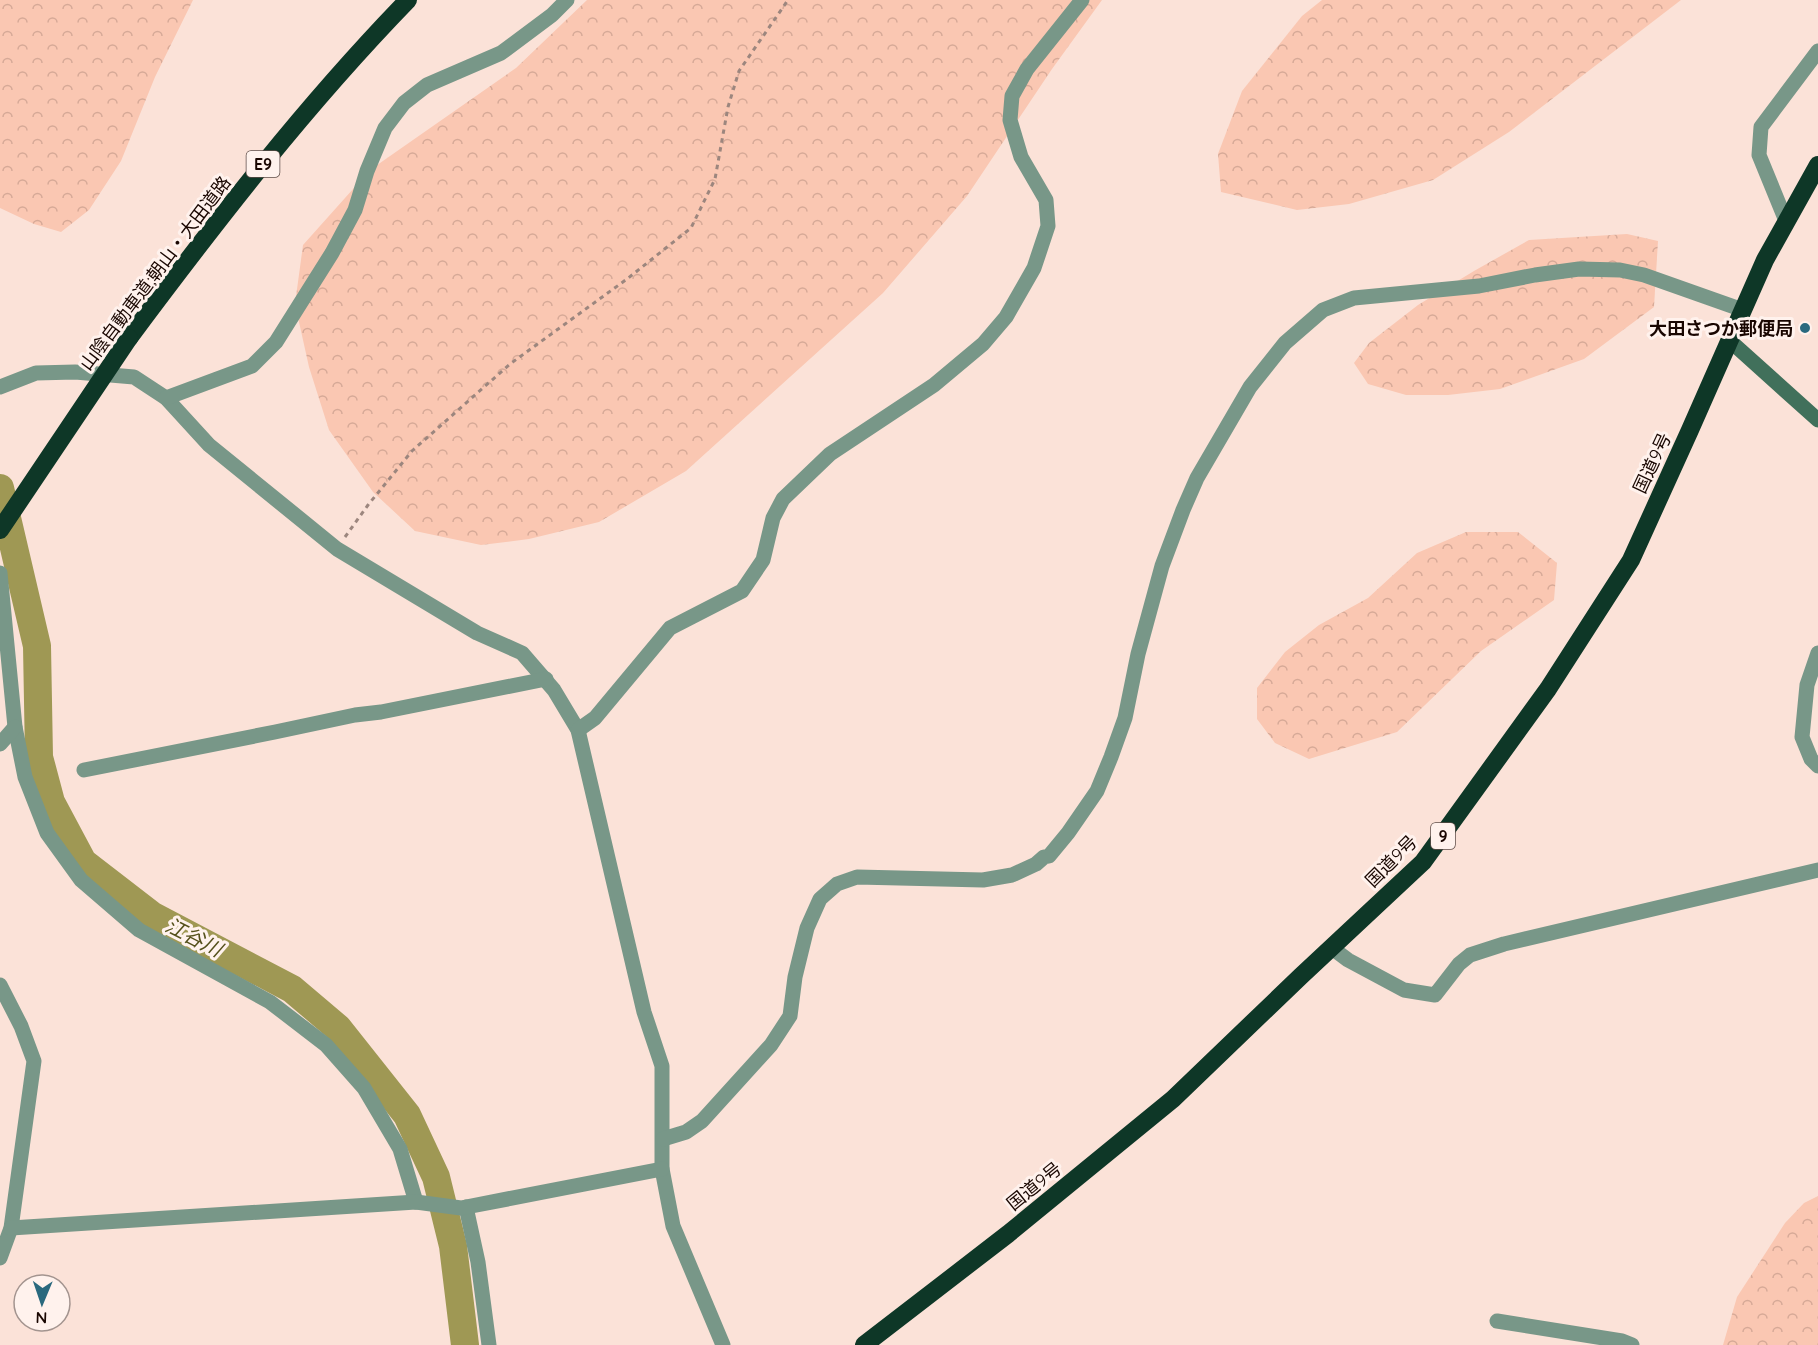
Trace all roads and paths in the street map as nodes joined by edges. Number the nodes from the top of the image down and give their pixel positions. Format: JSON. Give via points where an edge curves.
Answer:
{"nodes":[{"id":1,"x":408,"y":0,"type":"edge"},
{"id":2,"x":567,"y":0,"type":"edge"},
{"id":3,"x":788,"y":0,"type":"edge"},
{"id":4,"x":1083,"y":0,"type":"edge"},
{"id":5,"x":1818,"y":51,"type":"edge"},
{"id":6,"x":1818,"y":165,"type":"edge"},
{"id":7,"x":1786,"y":221,"type":"junction"},
{"id":8,"x":1743,"y":310,"type":"junction"},
{"id":9,"x":1729,"y":340,"type":"junction"},
{"id":10,"x":0,"y":387,"type":"edge"},
{"id":11,"x":165,"y":398,"type":"junction"},
{"id":12,"x":1818,"y":420,"type":"edge"},
{"id":13,"x":0,"y":530,"type":"edge"},
{"id":14,"x":337,"y":549,"type":"junction"},
{"id":15,"x":0,"y":573,"type":"edge"},
{"id":16,"x":1818,"y":653,"type":"edge"},
{"id":17,"x":546,"y":679,"type":"junction"},
{"id":18,"x":15,"y":727,"type":"junction"},
{"id":19,"x":578,"y":730,"type":"junction"},
{"id":20,"x":0,"y":744,"type":"edge"},
{"id":21,"x":1818,"y":766,"type":"edge"},
{"id":22,"x":84,"y":770,"type":"dead end"},
{"id":23,"x":1818,"y":870,"type":"edge"},
{"id":24,"x":1332,"y":948,"type":"junction"},
{"id":25,"x":0,"y":985,"type":"edge"},
{"id":26,"x":663,"y":1139,"type":"junction"},
{"id":27,"x":662,"y":1169,"type":"junction"},
{"id":28,"x":416,"y":1202,"type":"junction"},
{"id":29,"x":463,"y":1207,"type":"junction"},
{"id":30,"x":11,"y":1228,"type":"junction"},
{"id":31,"x":0,"y":1258,"type":"edge"},
{"id":32,"x":1497,"y":1321,"type":"dead end"},
{"id":33,"x":489,"y":1345,"type":"edge"},
{"id":34,"x":723,"y":1345,"type":"edge"},
{"id":35,"x":864,"y":1345,"type":"edge"},
{"id":36,"x":1632,"y":1345,"type":"edge"}],
"edges":[{"from":1,"to":13,"type":"highway","name":"山陰自動車道;朝山・大田道路","number":"E9","bridge":true,"via":[[295,124],[201,242],[129,338]]},
{"from":2,"to":11,"type":"street","via":[[501,53],[427,85],[404,103],[385,128],[355,210],[332,253],[276,342],[252,366]]},
{"from":3,"to":14,"type":"path","via":[[739,71],[715,179],[692,228],[510,364],[412,451]]},
{"from":4,"to":19,"type":"street","via":[[1027,69],[1012,96],[1010,120],[1021,157],[1046,200],[1048,226],[1034,268],[1006,317],[983,344],[934,385],[830,454],[814,469],[783,499],[773,518],[763,560],[742,591],[670,628],[595,718]]},
{"from":5,"to":7,"type":"street","via":[[1761,127],[1759,154]]},
{"from":6,"to":7,"type":"highway","name":"国道9号","number":"9"},
{"from":7,"to":8,"type":"highway","name":"国道9号","number":"9"},
{"from":8,"to":9,"type":"highway","name":"国道9号","number":"9"},
{"from":8,"to":26,"type":"street","via":[[1644,275],[1579,269],[1479,286],[1354,298],[1323,310],[1285,343],[1250,387],[1197,478],[1162,566],[1112,757],[1097,790],[1068,833],[1049,856],[1012,875],[983,880],[857,877],[837,884],[820,899],[807,928],[790,1016],[771,1046],[702,1121],[686,1132]]},
{"from":9,"to":12,"type":"street"},
{"from":9,"to":24,"type":"highway","name":"国道9号","number":"9","via":[[1631,560],[1548,689],[1424,862]]},
{"from":10,"to":11,"type":"street","via":[[36,373],[75,372],[134,377]]},
{"from":11,"to":14,"type":"street","via":[[209,445]]},
{"from":14,"to":17,"type":"street","via":[[477,633],[522,653]]},
{"from":15,"to":18,"type":"street"},
{"from":16,"to":21,"type":"street","via":[[1807,685],[1802,737]]},
{"from":17,"to":19,"type":"street"},
{"from":17,"to":22,"type":"street"},
{"from":18,"to":20,"type":"street"},
{"from":18,"to":28,"type":"street","via":[[25,777],[47,833],[81,880],[139,930],[270,1002],[326,1045],[364,1088],[400,1149]]},
{"from":19,"to":26,"type":"street","via":[[644,1012],[662,1066]]},
{"from":23,"to":24,"type":"street","via":[[1470,955],[1435,995],[1404,990]]},
{"from":24,"to":35,"type":"highway","name":"国道9号","number":"9","via":[[1173,1099]]},
{"from":25,"to":30,"type":"street","via":[[34,1061]]},
{"from":26,"to":27,"type":"street"},
{"from":27,"to":29,"type":"street"},
{"from":27,"to":34,"type":"street","via":[[673,1226]]},
{"from":28,"to":29,"type":"street"},
{"from":28,"to":30,"type":"street"},
{"from":29,"to":33,"type":"street","via":[[478,1262]]},
{"from":30,"to":31,"type":"street"},
{"from":32,"to":36,"type":"street"}]}
